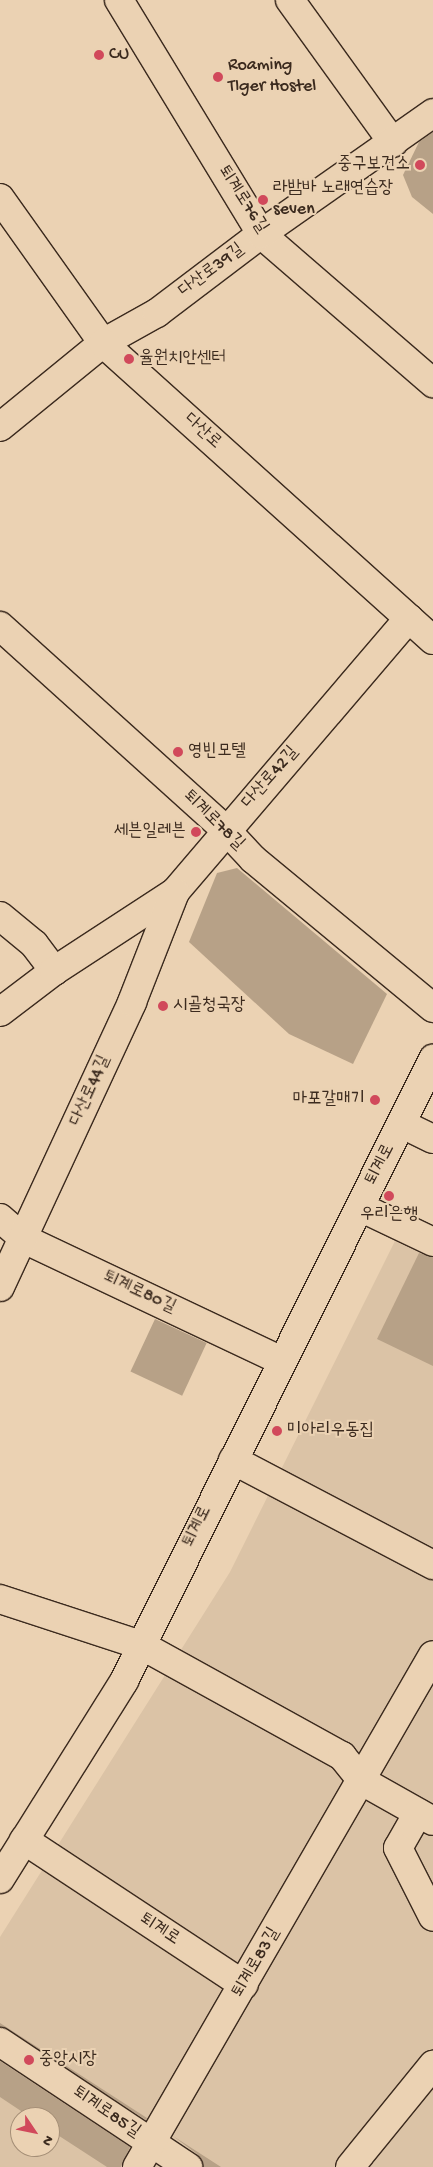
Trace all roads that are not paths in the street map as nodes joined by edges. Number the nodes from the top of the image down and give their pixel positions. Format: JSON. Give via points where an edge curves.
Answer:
{"nodes":[{"id":1,"x":119,"y":0,"type":"edge"},
{"id":2,"x":290,"y":0,"type":"edge"},
{"id":3,"x":433,"y":113,"type":"edge"},
{"id":4,"x":393,"y":143,"type":"junction"},
{"id":5,"x":0,"y":198,"type":"edge"},
{"id":6,"x":261,"y":234,"type":"junction"},
{"id":7,"x":103,"y":343,"type":"junction"},
{"id":8,"x":433,"y":383,"type":"edge"},
{"id":9,"x":0,"y":427,"type":"edge"},
{"id":10,"x":409,"y":618,"type":"junction"},
{"id":11,"x":0,"y":626,"type":"edge"},
{"id":12,"x":433,"y":640,"type":"edge"},
{"id":13,"x":226,"y":830,"type":"junction"},
{"id":14,"x":175,"y":892,"type":"junction"},
{"id":15,"x":0,"y":916,"type":"edge"},
{"id":16,"x":54,"y":971,"type":"junction"},
{"id":17,"x":433,"y":1008,"type":"edge"},
{"id":18,"x":0,"y":1012,"type":"edge"},
{"id":19,"x":433,"y":1059,"type":"edge"},
{"id":20,"x":402,"y":1124,"type":"junction"},
{"id":21,"x":433,"y":1139,"type":"edge"},
{"id":22,"x":360,"y":1207,"type":"junction"},
{"id":23,"x":0,"y":1218,"type":"edge"},
{"id":24,"x":24,"y":1239,"type":"junction"},
{"id":25,"x":433,"y":1242,"type":"edge"},
{"id":26,"x":0,"y":1287,"type":"edge"},
{"id":27,"x":282,"y":1361,"type":"junction"},
{"id":28,"x":233,"y":1460,"type":"junction"},
{"id":29,"x":433,"y":1565,"type":"edge"},
{"id":30,"x":0,"y":1600,"type":"edge"},
{"id":31,"x":141,"y":1644,"type":"junction"},
{"id":32,"x":433,"y":1655,"type":"edge"},
{"id":33,"x":362,"y":1781,"type":"junction"},
{"id":34,"x":425,"y":1817,"type":"edge"},
{"id":35,"x":24,"y":1840,"type":"junction"},
{"id":36,"x":0,"y":1879,"type":"edge"},
{"id":37,"x":433,"y":1917,"type":"edge"},
{"id":38,"x":244,"y":1985,"type":"junction"},
{"id":39,"x":0,"y":2042,"type":"edge"},
{"id":40,"x":433,"y":2065,"type":"edge"},
{"id":41,"x":153,"y":2144,"type":"junction"},
{"id":42,"x":137,"y":2167,"type":"edge"},
{"id":43,"x":188,"y":2167,"type":"edge"},
{"id":44,"x":350,"y":2167,"type":"edge"}],
"edges":[{"from":1,"to":6,"type":"street","name":"퇴계로76길"},
{"from":2,"to":4,"type":"street"},
{"from":3,"to":4,"type":"street","name":"다산로39길"},
{"from":4,"to":6,"type":"street","name":"다산로39길"},
{"from":5,"to":7,"type":"street","name":"다산로"},
{"from":6,"to":7,"type":"street","name":"다산로39길","via":[[158,313]]},
{"from":6,"to":8,"type":"street","name":"퇴계로76길"},
{"from":7,"to":9,"type":"street","name":"다산로39길"},
{"from":7,"to":10,"type":"street","name":"다산로"},
{"from":10,"to":12,"type":"street","name":"다산로"},
{"from":10,"to":13,"type":"street","name":"다산로42길"},
{"from":11,"to":13,"type":"street","name":"퇴계로78길"},
{"from":13,"to":14,"type":"street","name":"다산로42길"},
{"from":13,"to":17,"type":"street","name":"퇴계로78길","via":[[253,859]]},
{"from":14,"to":16,"type":"street","name":"다산로42길"},
{"from":14,"to":24,"type":"street","name":"다산로44길","via":[[132,1002]]},
{"from":15,"to":16,"type":"street","via":[[34,944]]},
{"from":16,"to":18,"type":"street","name":"다산로42길"},
{"from":19,"to":20,"type":"street","name":"퇴계로"},
{"from":20,"to":21,"type":"street","name":"퇴계로"},
{"from":20,"to":22,"type":"street","name":"퇴계로"},
{"from":22,"to":25,"type":"street","name":"퇴계로"},
{"from":22,"to":27,"type":"street","name":"퇴계로"},
{"from":23,"to":24,"type":"street","name":"퇴계로80길"},
{"from":24,"to":26,"type":"street","name":"다산로44길"},
{"from":24,"to":27,"type":"street","name":"퇴계로80길"},
{"from":27,"to":28,"type":"street","name":"퇴계로"},
{"from":28,"to":29,"type":"street"},
{"from":28,"to":31,"type":"street","name":"퇴계로"},
{"from":30,"to":31,"type":"street"},
{"from":31,"to":33,"type":"street","via":[[342,1756]]},
{"from":31,"to":35,"type":"street","name":"퇴계로","via":[[124,1681]]},
{"from":32,"to":33,"type":"street","name":"퇴계로83길"},
{"from":33,"to":34,"type":"street"},
{"from":33,"to":38,"type":"street","name":"퇴계로83길"},
{"from":34,"to":37,"type":"street","via":[[398,1848]]},
{"from":35,"to":36,"type":"street","name":"퇴계로"},
{"from":35,"to":38,"type":"street","name":"퇴계로"},
{"from":38,"to":41,"type":"street","name":"퇴계로83길"},
{"from":39,"to":41,"type":"street","name":"퇴계로85길"},
{"from":40,"to":44,"type":"street"},
{"from":41,"to":42,"type":"street","name":"퇴계로83길"},
{"from":41,"to":43,"type":"street","name":"퇴계로85길"}]}
